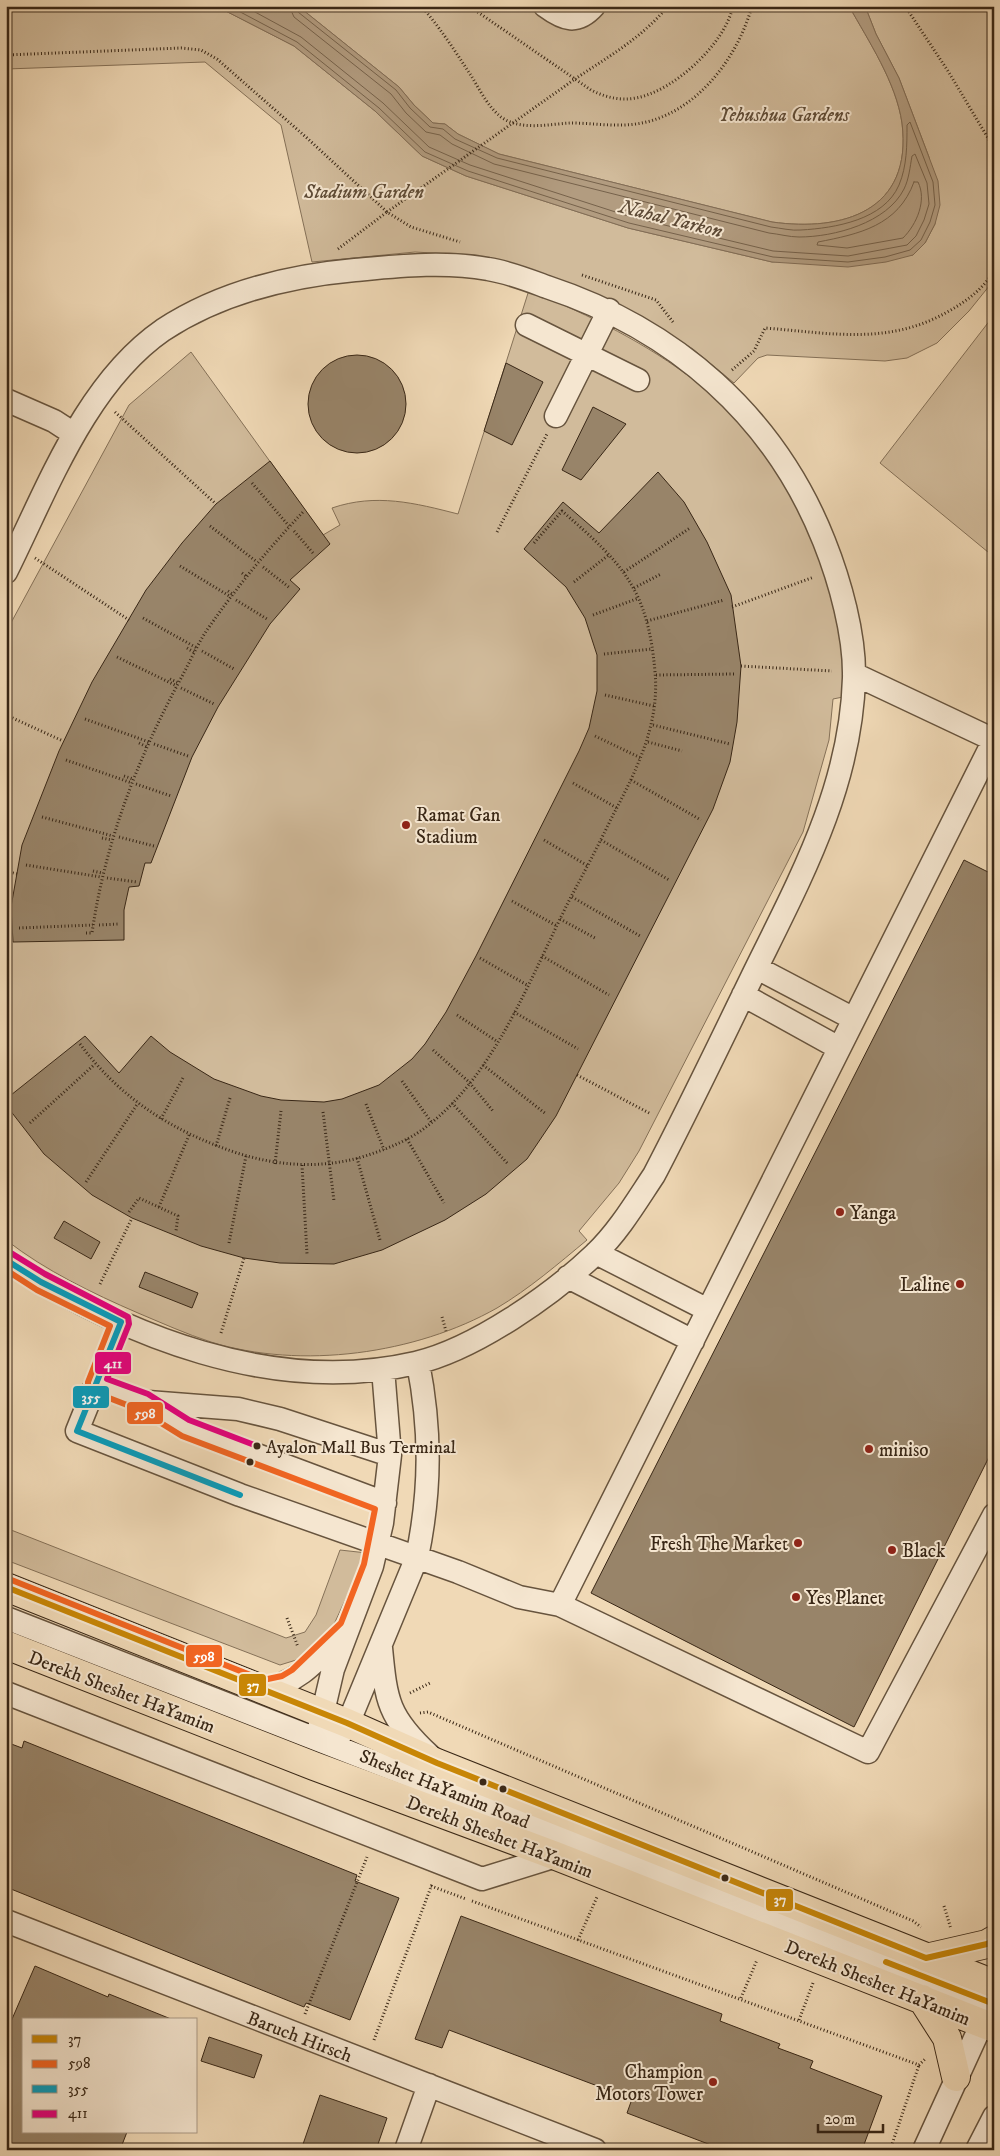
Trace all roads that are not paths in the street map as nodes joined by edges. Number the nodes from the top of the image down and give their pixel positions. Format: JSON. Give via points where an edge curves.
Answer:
{"nodes":[{"id":1,"x":546,"y":6,"type":"edge"},
{"id":2,"x":594,"y":6,"type":"edge"},
{"id":3,"x":609,"y":310,"type":"junction"},
{"id":4,"x":527,"y":326,"type":"dead end"},
{"id":5,"x":586,"y":355,"type":"junction"},
{"id":6,"x":638,"y":380,"type":"dead end"},
{"id":7,"x":6,"y":400,"type":"edge"},
{"id":8,"x":556,"y":416,"type":"road end"},
{"id":9,"x":74,"y":434,"type":"junction"},
{"id":10,"x":6,"y":572,"type":"edge"},
{"id":11,"x":854,"y":674,"type":"junction"},
{"id":12,"x":994,"y":740,"type":"edge"},
{"id":13,"x":756,"y":968,"type":"junction"},
{"id":14,"x":743,"y":995,"type":"junction"},
{"id":15,"x":854,"y":1019,"type":"junction"},
{"id":16,"x":839,"y":1048,"type":"junction"},
{"id":17,"x":596,"y":1253,"type":"junction"},
{"id":18,"x":6,"y":1260,"type":"edge"},
{"id":19,"x":568,"y":1276,"type":"junction"},
{"id":20,"x":708,"y":1310,"type":"junction"},
{"id":21,"x":121,"y":1322,"type":"junction"},
{"id":22,"x":692,"y":1341,"type":"junction"},
{"id":23,"x":418,"y":1363,"type":"junction"},
{"id":24,"x":382,"y":1369,"type":"junction"},
{"id":25,"x":96,"y":1384,"type":"junction"},
{"id":26,"x":144,"y":1402,"type":"junction"},
{"id":27,"x":390,"y":1456,"type":"junction"},
{"id":28,"x":385,"y":1503,"type":"junction"},
{"id":29,"x":994,"y":1515,"type":"edge"},
{"id":30,"x":378,"y":1544,"type":"junction"},
{"id":31,"x":417,"y":1557,"type":"junction"},
{"id":32,"x":6,"y":1587,"type":"edge"},
{"id":33,"x":560,"y":1605,"type":"junction"},
{"id":34,"x":6,"y":1618,"type":"edge"},
{"id":35,"x":348,"y":1628,"type":"junction"},
{"id":36,"x":380,"y":1644,"type":"junction"},
{"id":37,"x":6,"y":1645,"type":"edge"},
{"id":38,"x":262,"y":1689,"type":"junction"},
{"id":39,"x":6,"y":1693,"type":"edge"},
{"id":40,"x":330,"y":1730,"type":"junction"},
{"id":41,"x":437,"y":1763,"type":"junction"},
{"id":42,"x":314,"y":1766,"type":"junction"},
{"id":43,"x":556,"y":1856,"type":"junction"},
{"id":44,"x":6,"y":1921,"type":"edge"},
{"id":45,"x":994,"y":1940,"type":"edge"},
{"id":46,"x":926,"y":1958,"type":"junction"},
{"id":47,"x":922,"y":1999,"type":"junction"},
{"id":48,"x":991,"y":2006,"type":"edge"},
{"id":49,"x":956,"y":2077,"type":"junction"},
{"id":50,"x":430,"y":2085,"type":"junction"},
{"id":51,"x":994,"y":2117,"type":"edge"},
{"id":52,"x":406,"y":2150,"type":"edge"},
{"id":53,"x":595,"y":2150,"type":"edge"},
{"id":54,"x":924,"y":2150,"type":"edge"},
{"id":55,"x":977,"y":2150,"type":"edge"}],
"edges":[{"from":1,"to":2,"type":"street","via":[[569,19],[586,15]]},
{"from":3,"to":5,"type":"street"},
{"from":3,"to":9,"type":"street","via":[[487,268],[443,264],[332,272],[273,282],[233,295],[160,332],[130,358],[94,402]]},
{"from":3,"to":11,"type":"street","via":[[664,342],[716,384],[757,426],[785,464],[804,496],[836,570],[851,642]]},
{"from":4,"to":5,"type":"street"},
{"from":5,"to":6,"type":"street"},
{"from":5,"to":8,"type":"street"},
{"from":7,"to":9,"type":"street","via":[[54,421]]},
{"from":9,"to":10,"type":"street"},
{"from":11,"to":12,"type":"street"},
{"from":11,"to":13,"type":"street","via":[[845,753],[829,813]]},
{"from":12,"to":15,"type":"street"},
{"from":13,"to":14,"type":"street"},
{"from":13,"to":15,"type":"street"},
{"from":14,"to":16,"type":"street"},
{"from":14,"to":17,"type":"street","via":[[654,1175],[626,1217]]},
{"from":15,"to":16,"type":"street"},
{"from":16,"to":20,"type":"street"},
{"from":17,"to":19,"type":"street"},
{"from":17,"to":20,"type":"street"},
{"from":18,"to":21,"type":"street","via":[[41,1282]]},
{"from":19,"to":22,"type":"street"},
{"from":19,"to":23,"type":"street","via":[[513,1317],[480,1336]]},
{"from":20,"to":22,"type":"street"},
{"from":21,"to":24,"type":"street","via":[[194,1350],[277,1369]]},
{"from":21,"to":25,"type":"street"},
{"from":22,"to":33,"type":"street"},
{"from":23,"to":24,"type":"street"},
{"from":23,"to":31,"type":"street","via":[[426,1403],[429,1470]]},
{"from":24,"to":27,"type":"street"},
{"from":25,"to":26,"type":"street"},
{"from":25,"to":30,"type":"street","via":[[77,1431],[240,1495]]},
{"from":26,"to":27,"type":"street","via":[[246,1411],[280,1418]]},
{"from":26,"to":28,"type":"street","via":[[186,1428]]},
{"from":27,"to":28,"type":"street"},
{"from":28,"to":30,"type":"street"},
{"from":29,"to":33,"type":"street","via":[[868,1752]]},
{"from":30,"to":31,"type":"street"},
{"from":30,"to":35,"type":"street"},
{"from":31,"to":33,"type":"street","via":[[519,1597]]},
{"from":31,"to":36,"type":"street"},
{"from":32,"to":38,"type":"main road"},
{"from":34,"to":40,"type":"street","name":"Sheshet HaYamim Road"},
{"from":35,"to":38,"type":"street","via":[[306,1669],[285,1684]]},
{"from":35,"to":40,"type":"street","via":[[332,1669]]},
{"from":36,"to":40,"type":"street"},
{"from":36,"to":41,"type":"street","via":[[385,1690],[393,1715],[407,1734]]},
{"from":37,"to":42,"type":"main road","name":"Derekh Sheshet HaYamim"},
{"from":38,"to":40,"type":"main road"},
{"from":39,"to":43,"type":"street","via":[[482,1879]]},
{"from":40,"to":41,"type":"main road"},
{"from":40,"to":42,"type":"street"},
{"from":40,"to":48,"type":"street","name":"Sheshet HaYamim Road"},
{"from":41,"to":46,"type":"main road"},
{"from":42,"to":43,"type":"main road","name":"Derekh Sheshet HaYamim"},
{"from":43,"to":47,"type":"main road","name":"Derekh Sheshet HaYamim"},
{"from":44,"to":50,"type":"street","name":"Baruch Hirsch"},
{"from":45,"to":46,"type":"main road"},
{"from":46,"to":48,"type":"main road"},
{"from":47,"to":48,"type":"main road","name":"Derekh Sheshet HaYamim"},
{"from":47,"to":49,"type":"main road","via":[[947,2038]]},
{"from":48,"to":49,"type":"street"},
{"from":49,"to":54,"type":"street"},
{"from":50,"to":52,"type":"street"},
{"from":50,"to":53,"type":"street","name":"Baruch Hirsch"},
{"from":51,"to":55,"type":"street"}]}
